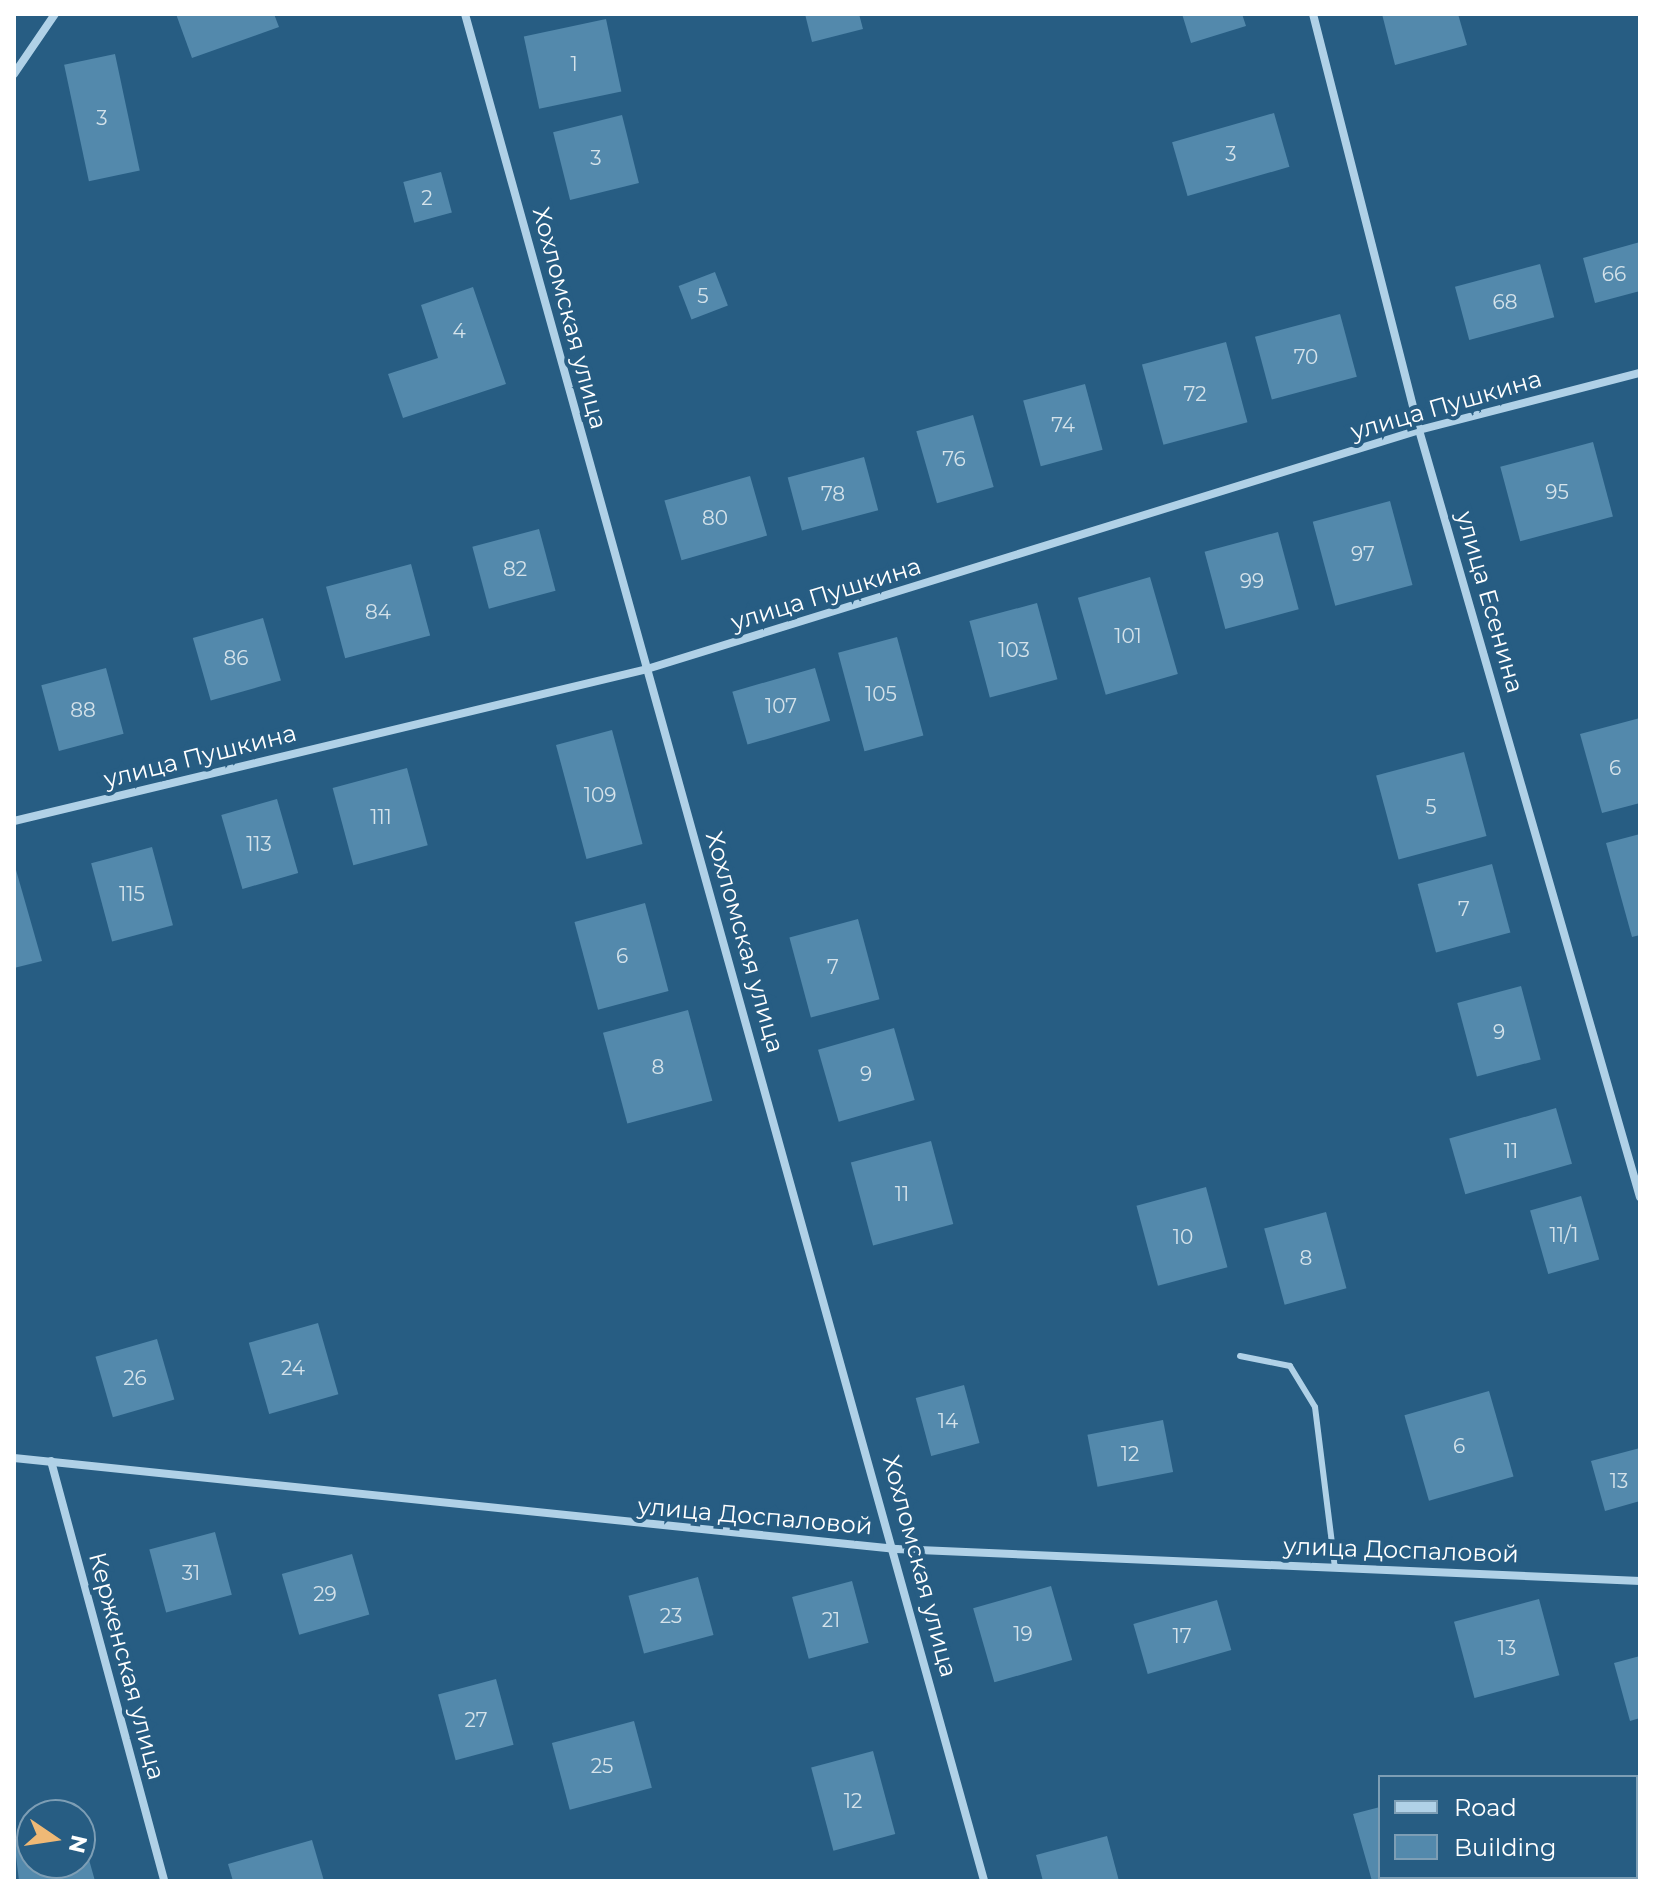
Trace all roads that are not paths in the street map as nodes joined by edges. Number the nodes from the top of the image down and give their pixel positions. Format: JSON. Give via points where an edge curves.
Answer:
{"nodes":[{"id":1,"x":55,"y":14,"type":"edge"},
{"id":2,"x":465,"y":14,"type":"edge"},
{"id":3,"x":1313,"y":14,"type":"edge"},
{"id":4,"x":14,"y":74,"type":"edge"},
{"id":5,"x":1640,"y":373,"type":"edge"},
{"id":6,"x":1419,"y":430,"type":"junction"},
{"id":7,"x":647,"y":669,"type":"junction"},
{"id":8,"x":14,"y":821,"type":"edge"},
{"id":9,"x":1640,"y":1197,"type":"edge"},
{"id":10,"x":1240,"y":1356,"type":"dead end"},
{"id":11,"x":14,"y":1458,"type":"edge"},
{"id":12,"x":51,"y":1461,"type":"junction"},
{"id":13,"x":896,"y":1549,"type":"junction"},
{"id":14,"x":1335,"y":1568,"type":"junction"},
{"id":15,"x":1640,"y":1581,"type":"edge"},
{"id":16,"x":164,"y":1881,"type":"edge"},
{"id":17,"x":984,"y":1881,"type":"edge"}],
"edges":[{"from":1,"to":4,"type":"street"},
{"from":2,"to":7,"type":"street","name":"Хохломская улица"},
{"from":3,"to":6,"type":"street","name":"улица Есенина"},
{"from":5,"to":6,"type":"street","name":"улица Пушкина"},
{"from":6,"to":7,"type":"street","name":"улица Пушкина"},
{"from":6,"to":9,"type":"street","name":"улица Есенина"},
{"from":7,"to":8,"type":"street","name":"улица Пушкина"},
{"from":7,"to":13,"type":"street","name":"Хохломская улица"},
{"from":10,"to":14,"type":"lane","via":[[1290,1366],[1315,1407]]},
{"from":11,"to":12,"type":"street","name":"улица Доспаловой"},
{"from":12,"to":13,"type":"street","name":"улица Доспаловой"},
{"from":12,"to":16,"type":"street","name":"Керженская улица"},
{"from":13,"to":14,"type":"street","name":"улица Доспаловой"},
{"from":13,"to":17,"type":"street","name":"Хохломская улица"},
{"from":14,"to":15,"type":"street","name":"улица Доспаловой"}]}
